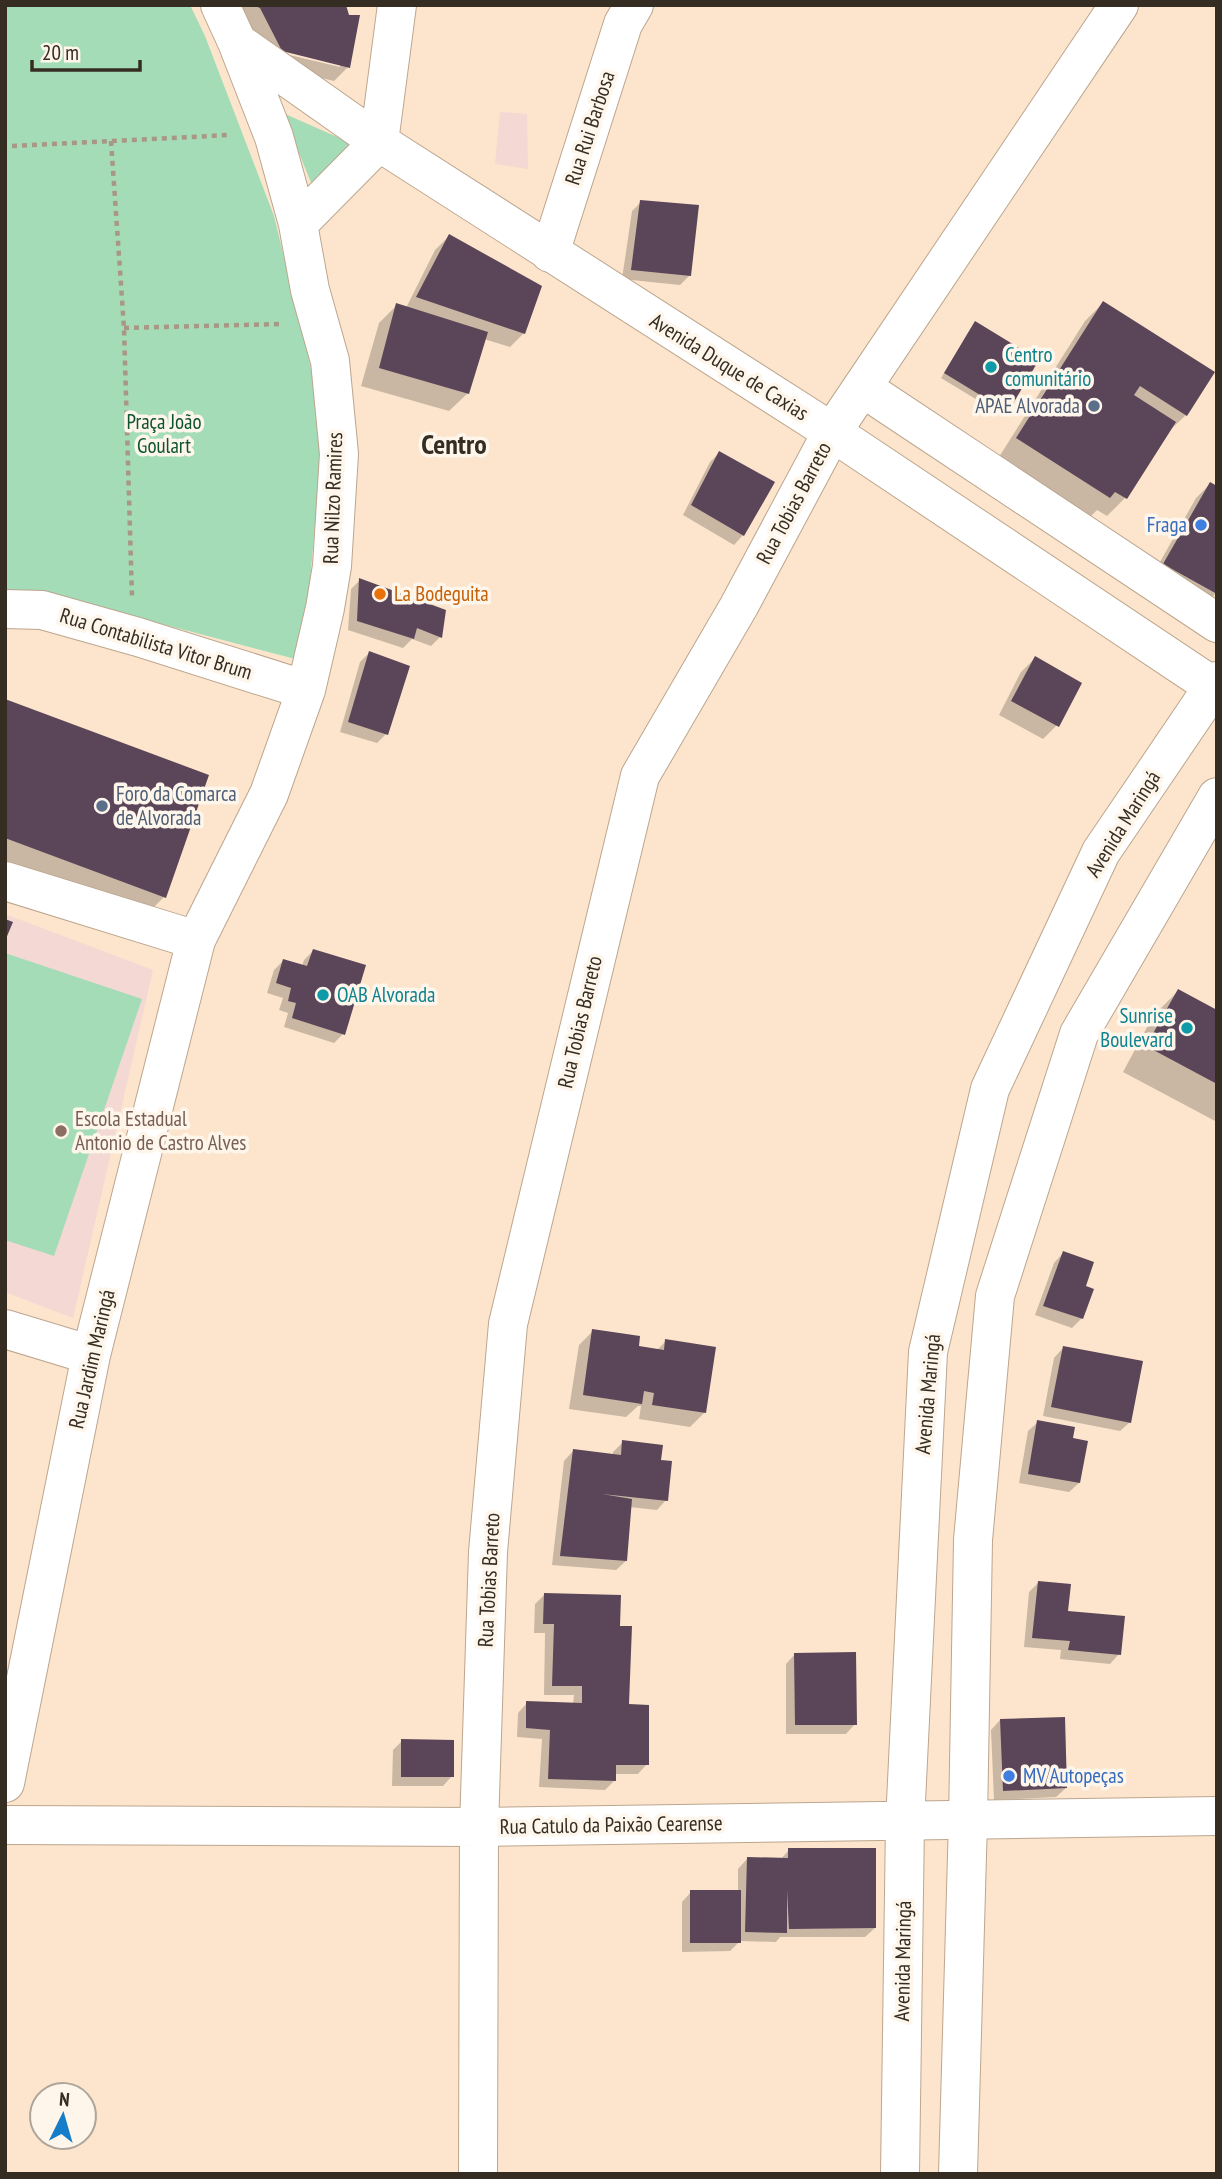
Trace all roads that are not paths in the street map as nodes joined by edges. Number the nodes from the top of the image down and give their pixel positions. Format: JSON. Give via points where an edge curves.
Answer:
{"nodes":[{"id":1,"x":220,"y":5,"type":"edge"},
{"id":2,"x":397,"y":5,"type":"edge"},
{"id":3,"x":635,"y":5,"type":"edge"},
{"id":4,"x":1119,"y":5,"type":"edge"},
{"id":5,"x":237,"y":42,"type":"junction"},
{"id":6,"x":379,"y":142,"type":"junction"},
{"id":7,"x":299,"y":224,"type":"junction"},
{"id":8,"x":550,"y":253,"type":"junction"},
{"id":9,"x":863,"y":388,"type":"junction"},
{"id":10,"x":832,"y":432,"type":"junction"},
{"id":11,"x":5,"y":609,"type":"edge"},
{"id":12,"x":1217,"y":623,"type":"edge"},
{"id":13,"x":1216,"y":685,"type":"edge"},
{"id":14,"x":306,"y":690,"type":"junction"},
{"id":15,"x":1217,"y":797,"type":"edge"},
{"id":16,"x":5,"y":881,"type":"edge"},
{"id":17,"x":196,"y":940,"type":"junction"},
{"id":18,"x":5,"y":1329,"type":"edge"},
{"id":19,"x":91,"y":1355,"type":"junction"},
{"id":20,"x":5,"y":1783,"type":"edge"},
{"id":21,"x":1217,"y":1816,"type":"edge"},
{"id":22,"x":968,"y":1820,"type":"junction"},
{"id":23,"x":905,"y":1822,"type":"junction"},
{"id":24,"x":5,"y":1825,"type":"edge"},
{"id":25,"x":479,"y":1827,"type":"junction"},
{"id":26,"x":478,"y":2174,"type":"edge"},
{"id":27,"x":900,"y":2174,"type":"edge"},
{"id":28,"x":958,"y":2174,"type":"edge"}],
"edges":[{"from":1,"to":5,"type":"street","name":"Rua Nilzo Ramires"},
{"from":2,"to":6,"type":"street"},
{"from":3,"to":8,"type":"street","name":"Rua Rui Barbosa","via":[[623,24]]},
{"from":4,"to":9,"type":"street","name":"Rua Tobias Barreto"},
{"from":5,"to":6,"type":"street","name":"Avenida Duque de Caxias"},
{"from":5,"to":7,"type":"street","name":"Rua Nilzo Ramires","via":[[274,137]]},
{"from":6,"to":7,"type":"street"},
{"from":6,"to":8,"type":"street","name":"Avenida Duque de Caxias"},
{"from":7,"to":14,"type":"street","name":"Rua Nilzo Ramires","via":[[310,290],[330,361],[339,454],[332,566]]},
{"from":8,"to":10,"type":"street","name":"Avenida Duque de Caxias"},
{"from":9,"to":10,"type":"street","name":"Rua Tobias Barreto"},
{"from":9,"to":12,"type":"street"},
{"from":10,"to":13,"type":"street","name":"Avenida Duque de Caxias"},
{"from":10,"to":25,"type":"street","name":"Rua Tobias Barreto","via":[[739,606],[640,776],[508,1324],[488,1552]]},
{"from":11,"to":14,"type":"street","name":"Rua Contabilista Vitor Brum","via":[[42,610]]},
{"from":13,"to":23,"type":"street","name":"Avenida Maringá","via":[[1101,852],[990,1089],[928,1352]]},
{"from":14,"to":17,"type":"street","name":"Rua Nilzo Ramires","via":[[269,794]]},
{"from":15,"to":22,"type":"street","via":[[1079,1034],[995,1296],[973,1540]]},
{"from":16,"to":17,"type":"street"},
{"from":17,"to":19,"type":"street","name":"Rua Jardim Maringá"},
{"from":18,"to":19,"type":"street"},
{"from":19,"to":20,"type":"street","name":"Rua Jardim Maringá"},
{"from":21,"to":22,"type":"street","name":"Rua Catulo da Paixão Cearense"},
{"from":22,"to":23,"type":"street","name":"Rua Catulo da Paixão Cearense"},
{"from":22,"to":28,"type":"street"},
{"from":23,"to":25,"type":"street","name":"Rua Catulo da Paixão Cearense"},
{"from":23,"to":27,"type":"street","name":"Avenida Maringá"},
{"from":24,"to":25,"type":"street","name":"Rua Catulo da Paixão Cearense"},
{"from":25,"to":26,"type":"street","name":"Rua Tobias Barreto"}]}
